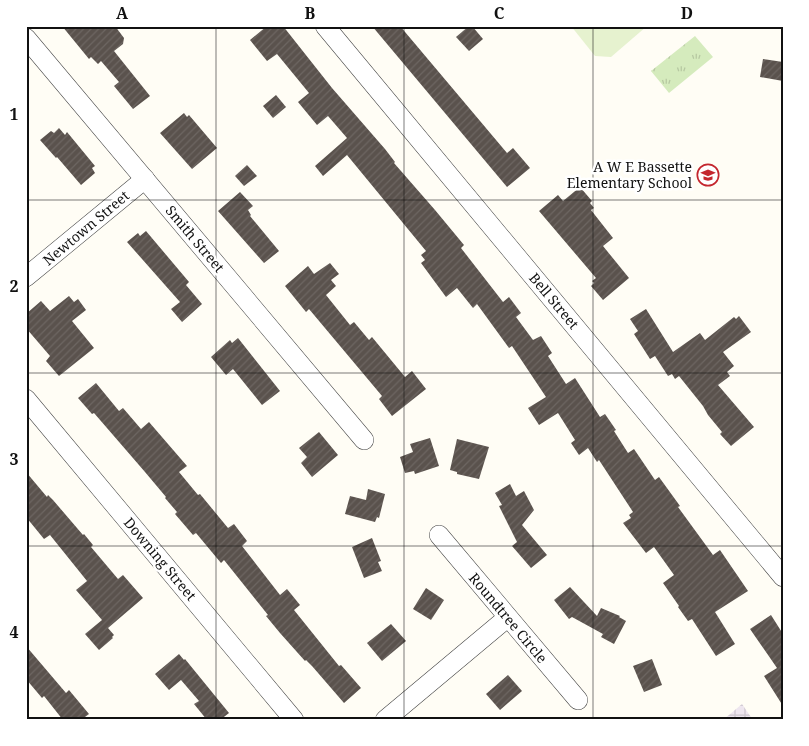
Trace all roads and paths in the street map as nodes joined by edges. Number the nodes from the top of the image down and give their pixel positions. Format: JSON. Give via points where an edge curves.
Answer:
{"nodes":[{"id":1,"x":325,"y":26,"type":"edge"},
{"id":2,"x":26,"y":38,"type":"edge"},
{"id":3,"x":145,"y":179,"type":"junction"},
{"id":4,"x":26,"y":277,"type":"edge"},
{"id":5,"x":26,"y":399,"type":"edge"},
{"id":6,"x":364,"y":440,"type":"dead end"},
{"id":7,"x":439,"y":536,"type":"dead end"},
{"id":8,"x":783,"y":576,"type":"edge"},
{"id":9,"x":507,"y":618,"type":"junction"},
{"id":10,"x":578,"y":700,"type":"dead end"},
{"id":11,"x":294,"y":720,"type":"edge"},
{"id":12,"x":385,"y":720,"type":"edge"}],
"edges":[{"from":1,"to":8,"type":"street","name":"Bell Street"},
{"from":2,"to":3,"type":"street","name":"Smith Street"},
{"from":3,"to":4,"type":"street","name":"Newtown Street"},
{"from":3,"to":6,"type":"street","name":"Smith Street"},
{"from":5,"to":11,"type":"street","name":"Downing Street"},
{"from":7,"to":9,"type":"street","name":"Roundtree Circle"},
{"from":9,"to":10,"type":"street","name":"Roundtree Circle"},
{"from":9,"to":12,"type":"street"}]}
